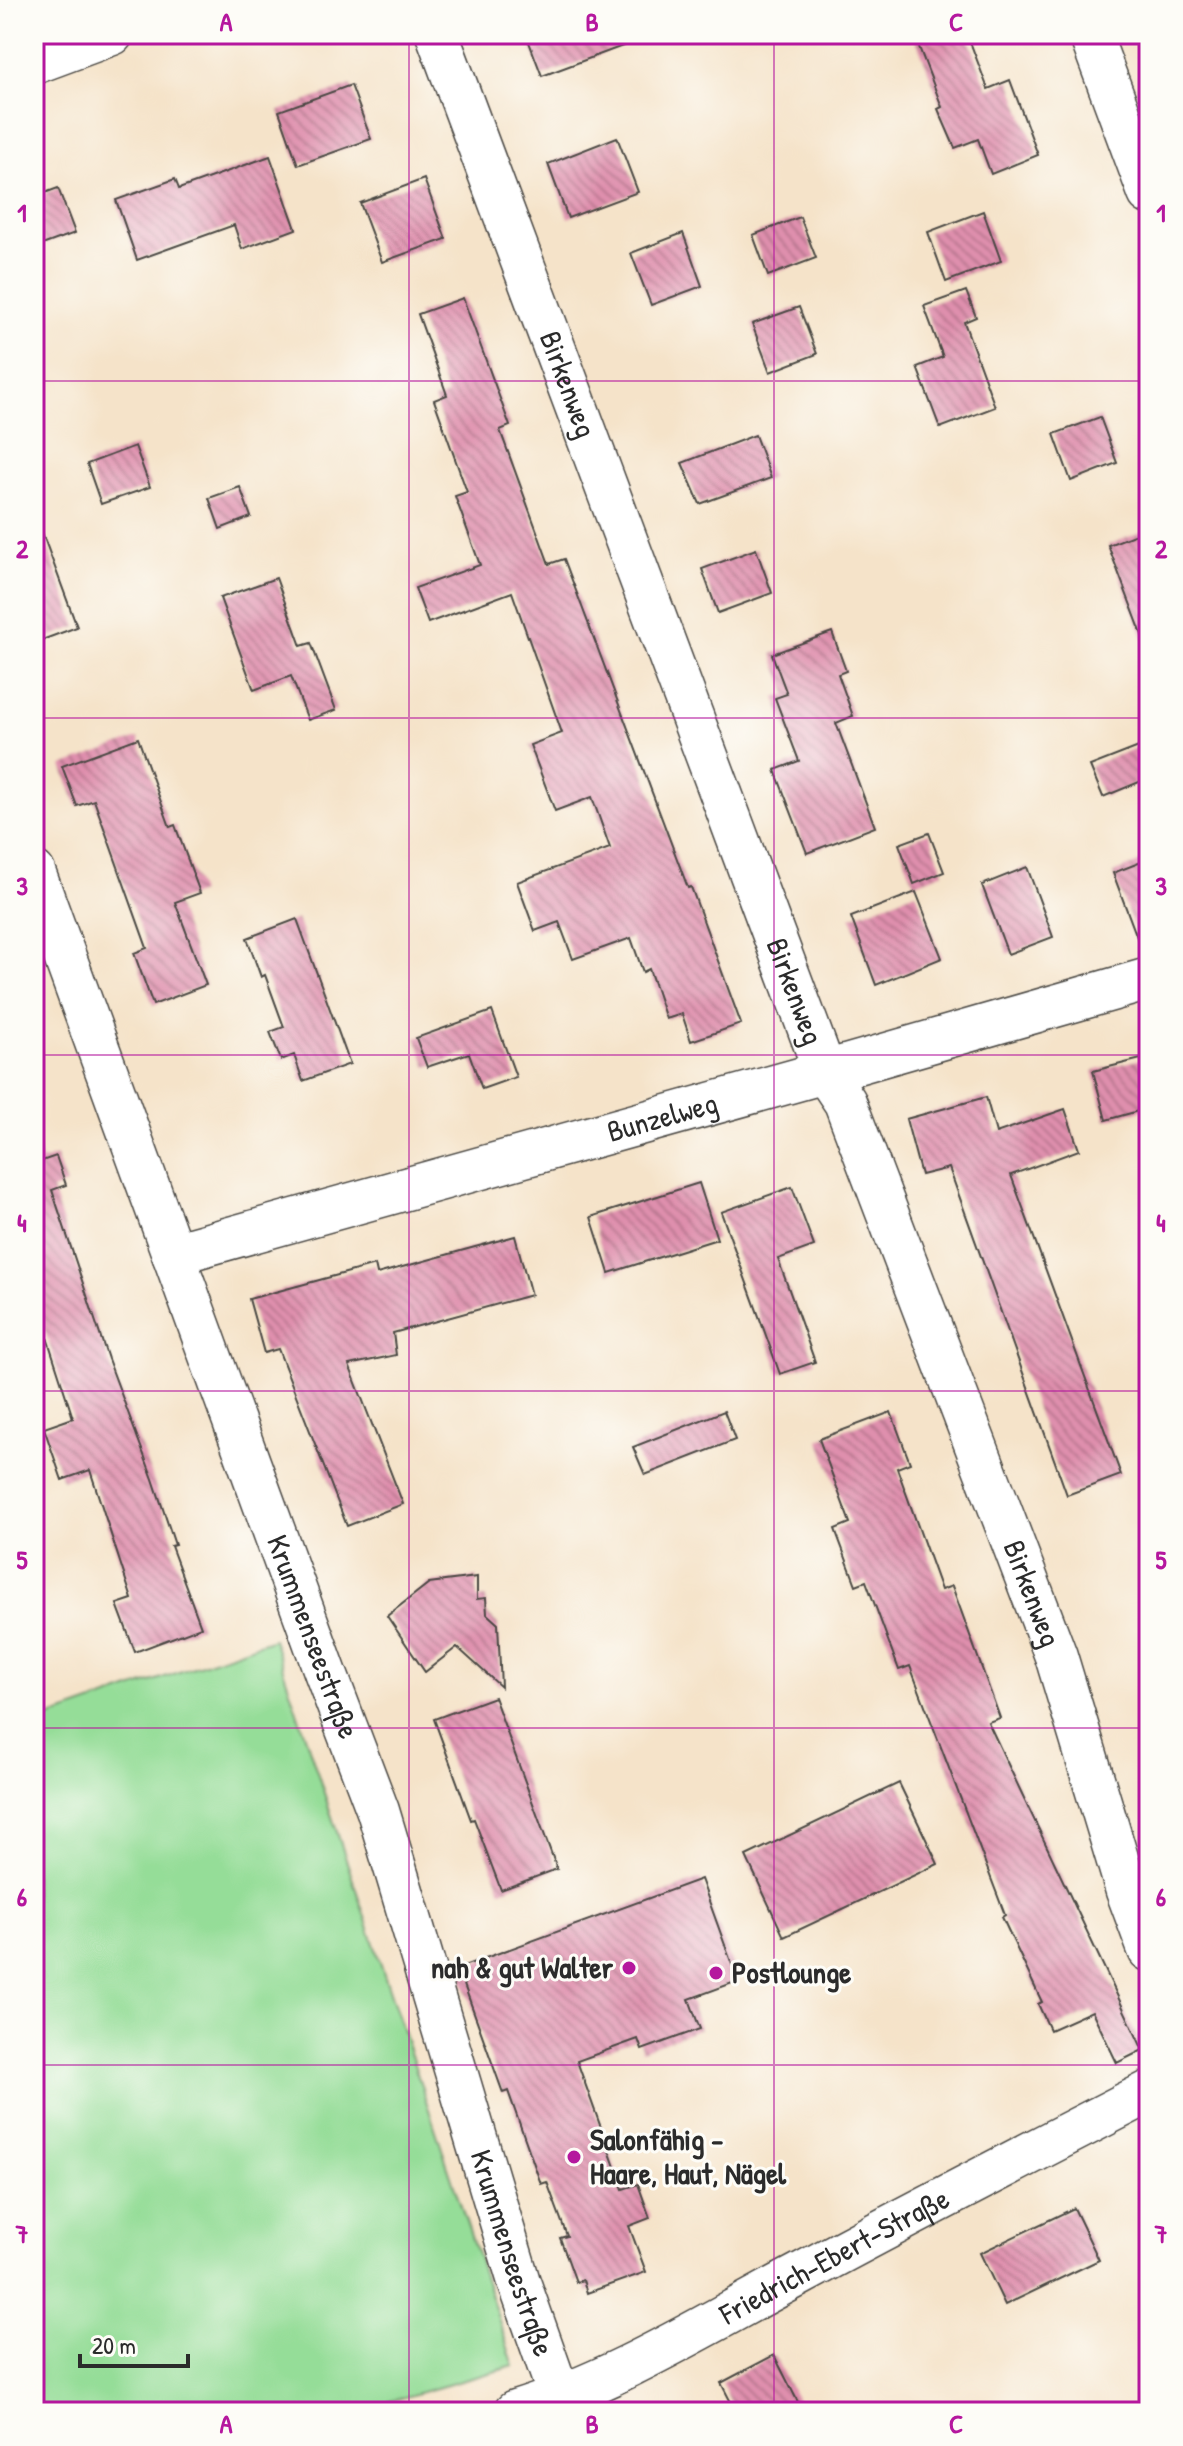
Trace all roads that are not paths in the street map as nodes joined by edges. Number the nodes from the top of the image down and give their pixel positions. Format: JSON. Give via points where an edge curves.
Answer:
{"nodes":[{"id":1,"x":112,"y":34,"type":"edge"},
{"id":2,"x":437,"y":34,"type":"edge"},
{"id":3,"x":1090,"y":34,"type":"edge"},
{"id":4,"x":34,"y":63,"type":"edge"},
{"id":5,"x":1149,"y":193,"type":"edge"},
{"id":6,"x":34,"y":872,"type":"edge"},
{"id":7,"x":1149,"y":979,"type":"edge"},
{"id":8,"x":825,"y":1072,"type":"junction"},
{"id":9,"x":173,"y":1254,"type":"junction"},
{"id":10,"x":1149,"y":1950,"type":"edge"},
{"id":11,"x":1149,"y":2092,"type":"edge"},
{"id":12,"x":563,"y":2405,"type":"edge"},
{"id":13,"x":515,"y":2412,"type":"edge"}],
"edges":[{"from":1,"to":4,"type":"street"},
{"from":2,"to":8,"type":"street","name":"Birkenweg"},
{"from":3,"to":5,"type":"street"},
{"from":6,"to":9,"type":"street","name":"Krummenseestraße"},
{"from":7,"to":8,"type":"street","name":"Bunzelweg"},
{"from":8,"to":9,"type":"street","name":"Bunzelweg"},
{"from":8,"to":10,"type":"street","name":"Birkenweg","via":[[845,1102],[1056,1656]]},
{"from":9,"to":12,"type":"street","name":"Krummenseestraße","via":[[378,1811],[519,2282]]},
{"from":11,"to":12,"type":"street","name":"Friedrich-Ebert-Straße"},
{"from":12,"to":13,"type":"street","name":"Friedrich-Ebert-Straße"}]}
